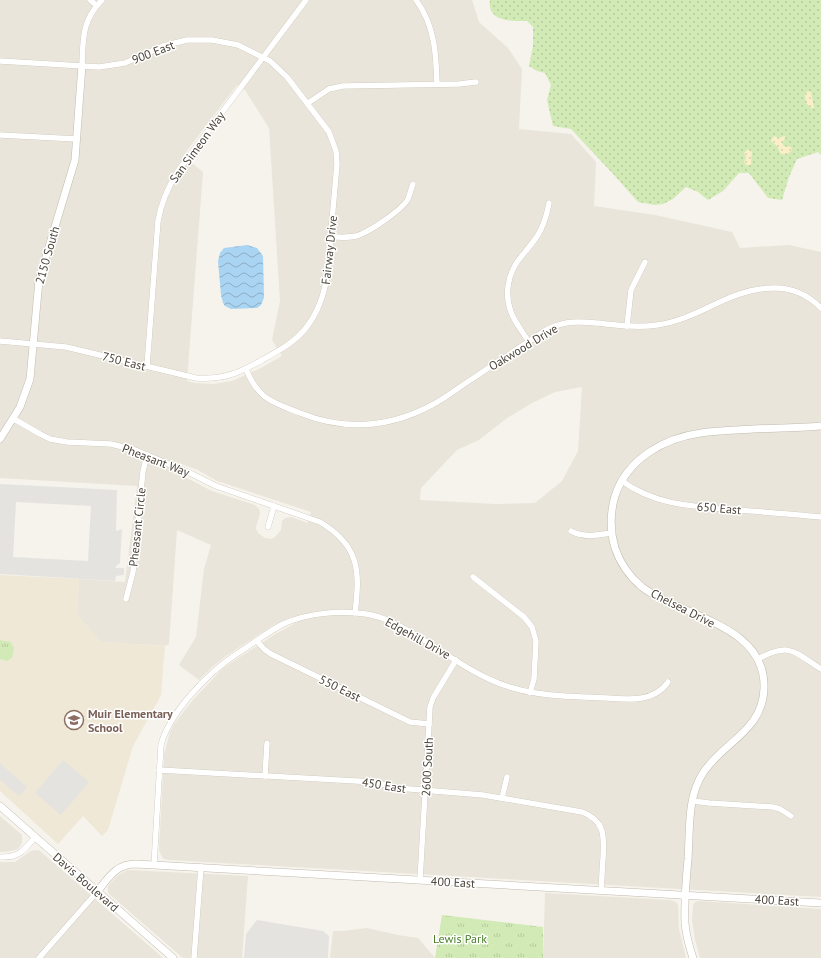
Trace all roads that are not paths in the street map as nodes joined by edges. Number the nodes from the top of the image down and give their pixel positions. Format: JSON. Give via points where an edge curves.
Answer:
{"nodes":[{"id":1,"x":90,"y":0,"type":"edge"},
{"id":2,"x":102,"y":0,"type":"edge"},
{"id":3,"x":306,"y":0,"type":"edge"},
{"id":4,"x":416,"y":0,"type":"edge"},
{"id":5,"x":96,"y":5,"type":"junction"},
{"id":6,"x":264,"y":57,"type":"junction"},
{"id":7,"x":0,"y":61,"type":"edge"},
{"id":8,"x":82,"y":65,"type":"junction"},
{"id":9,"x":476,"y":82,"type":"dead end"},
{"id":10,"x":437,"y":84,"type":"junction"},
{"id":11,"x":308,"y":103,"type":"junction"},
{"id":12,"x":0,"y":135,"type":"edge"},
{"id":13,"x":78,"y":139,"type":"junction"},
{"id":14,"x":413,"y":184,"type":"dead end"},
{"id":15,"x":549,"y":203,"type":"dead end"},
{"id":16,"x":331,"y":237,"type":"junction"},
{"id":17,"x":645,"y":262,"type":"dead end"},
{"id":18,"x":821,"y":308,"type":"edge"},
{"id":19,"x":627,"y":326,"type":"junction"},
{"id":20,"x":0,"y":341,"type":"edge"},
{"id":21,"x":529,"y":342,"type":"junction"},
{"id":22,"x":33,"y":344,"type":"junction"},
{"id":23,"x":147,"y":366,"type":"junction"},
{"id":24,"x":246,"y":369,"type":"junction"},
{"id":25,"x":14,"y":419,"type":"junction"},
{"id":26,"x":821,"y":426,"type":"edge"},
{"id":27,"x":0,"y":439,"type":"edge"},
{"id":28,"x":147,"y":455,"type":"junction"},
{"id":29,"x":622,"y":481,"type":"junction"},
{"id":30,"x":274,"y":506,"type":"junction"},
{"id":31,"x":821,"y":517,"type":"edge"},
{"id":32,"x":268,"y":527,"type":"dead end"},
{"id":33,"x":571,"y":531,"type":"dead end"},
{"id":34,"x":612,"y":533,"type":"junction"},
{"id":35,"x":473,"y":577,"type":"dead end"},
{"id":36,"x":126,"y":599,"type":"dead end"},
{"id":37,"x":355,"y":613,"type":"junction"},
{"id":38,"x":257,"y":641,"type":"junction"},
{"id":39,"x":758,"y":659,"type":"junction"},
{"id":40,"x":456,"y":660,"type":"junction"},
{"id":41,"x":821,"y":669,"type":"edge"},
{"id":42,"x":668,"y":682,"type":"dead end"},
{"id":43,"x":530,"y":693,"type":"junction"},
{"id":44,"x":429,"y":724,"type":"junction"},
{"id":45,"x":267,"y":743,"type":"dead end"},
{"id":46,"x":160,"y":770,"type":"junction"},
{"id":47,"x":265,"y":776,"type":"junction"},
{"id":48,"x":507,"y":777,"type":"dead end"},
{"id":49,"x":425,"y":790,"type":"junction"},
{"id":50,"x":502,"y":798,"type":"junction"},
{"id":51,"x":693,"y":801,"type":"junction"},
{"id":52,"x":0,"y":806,"type":"edge"},
{"id":53,"x":791,"y":816,"type":"dead end"},
{"id":54,"x":35,"y":837,"type":"junction"},
{"id":55,"x":0,"y":858,"type":"edge"},
{"id":56,"x":154,"y":865,"type":"junction"},
{"id":57,"x":201,"y":867,"type":"junction"},
{"id":58,"x":420,"y":880,"type":"junction"},
{"id":59,"x":601,"y":890,"type":"junction"},
{"id":60,"x":97,"y":892,"type":"junction"},
{"id":61,"x":685,"y":895,"type":"junction"},
{"id":62,"x":821,"y":903,"type":"edge"},
{"id":63,"x":39,"y":958,"type":"edge"},
{"id":64,"x":173,"y":958,"type":"edge"},
{"id":65,"x":194,"y":958,"type":"edge"},
{"id":66,"x":693,"y":958,"type":"edge"}],
"edges":[{"from":1,"to":5,"type":"street"},
{"from":2,"to":5,"type":"street"},
{"from":3,"to":6,"type":"street","name":"San Simeon Way"},
{"from":4,"to":10,"type":"street","via":[[425,13],[432,32]]},
{"from":5,"to":8,"type":"street","via":[[84,31]]},
{"from":6,"to":8,"type":"street","name":"900 East","via":[[229,43],[195,40],[163,46],[125,63]]},
{"from":6,"to":11,"type":"street","name":"900 East","via":[[283,72]]},
{"from":6,"to":23,"type":"street","name":"San Simeon Way","via":[[172,179],[164,198],[158,221]]},
{"from":7,"to":8,"type":"street","name":"900 East"},
{"from":8,"to":13,"type":"street","name":"2150 South"},
{"from":9,"to":10,"type":"street"},
{"from":10,"to":11,"type":"street","via":[[343,86],[329,90]]},
{"from":11,"to":16,"type":"street","name":"Fairway Drive","via":[[329,132],[336,151]]},
{"from":12,"to":13,"type":"street"},
{"from":13,"to":22,"type":"street","name":"2150 South","via":[[74,169],[38,280]]},
{"from":14,"to":16,"type":"street","via":[[408,199],[370,229],[351,237]]},
{"from":15,"to":21,"type":"street","via":[[542,228],[516,263],[508,283],[511,313]]},
{"from":16,"to":24,"type":"street","name":"Fairway Drive","via":[[325,288],[312,320],[301,334],[287,345]]},
{"from":17,"to":19,"type":"street","via":[[631,290]]},
{"from":18,"to":19,"type":"street","name":"Oakwood Drive","via":[[795,291],[765,288],[728,297],[697,314],[674,322]]},
{"from":19,"to":21,"type":"street","name":"Oakwood Drive","via":[[565,323],[546,330]]},
{"from":20,"to":22,"type":"street","name":"750 East"},
{"from":21,"to":24,"type":"street","name":"Oakwood Drive","via":[[433,404],[408,416],[371,424],[347,425],[326,422],[277,404],[256,389]]},
{"from":22,"to":23,"type":"street","name":"750 East","via":[[66,347]]},
{"from":22,"to":25,"type":"street","name":"2150 South","via":[[27,388]]},
{"from":23,"to":24,"type":"street","name":"750 East","via":[[205,379],[224,377]]},
{"from":25,"to":27,"type":"street","name":"2150 South"},
{"from":25,"to":28,"type":"street","name":"Pheasant Way","via":[[50,439],[111,444]]},
{"from":26,"to":29,"type":"street","name":"Chelsea Drive","via":[[690,435],[663,444],[648,453]]},
{"from":28,"to":30,"type":"street","name":"Pheasant Way","via":[[216,486]]},
{"from":28,"to":36,"type":"street","name":"Pheasant Circle","via":[[132,572]]},
{"from":29,"to":31,"type":"street","name":"650 East","via":[[647,496],[675,504]]},
{"from":29,"to":34,"type":"street","name":"Chelsea Drive","via":[[612,508]]},
{"from":30,"to":32,"type":"street"},
{"from":30,"to":37,"type":"street","name":"Pheasant Way","via":[[320,522],[343,540],[357,568]]},
{"from":33,"to":34,"type":"street","via":[[587,536]]},
{"from":34,"to":39,"type":"street","name":"Chelsea Drive","via":[[616,551],[623,564],[641,586],[738,636],[750,646]]},
{"from":35,"to":43,"type":"street","via":[[524,617],[532,628],[536,641],[534,680]]},
{"from":37,"to":38,"type":"street","name":"Edgehill Drive","via":[[332,613],[302,618],[284,624]]},
{"from":37,"to":40,"type":"street","name":"Edgehill Drive","via":[[392,622]]},
{"from":38,"to":44,"type":"street","name":"550 East","via":[[267,652],[278,658],[410,722]]},
{"from":38,"to":46,"type":"street","name":"Edgehill Drive","via":[[216,669],[174,715],[163,736]]},
{"from":39,"to":41,"type":"street","via":[[773,652],[786,650],[794,652]]},
{"from":39,"to":51,"type":"street","name":"Chelsea Drive","via":[[764,683],[759,713],[747,730],[704,771],[697,784]]},
{"from":40,"to":43,"type":"street","name":"Edgehill Drive","via":[[497,683]]},
{"from":40,"to":44,"type":"street","name":"2600 South","via":[[433,698]]},
{"from":42,"to":43,"type":"street","name":"Edgehill Drive","via":[[660,692],[635,699]]},
{"from":44,"to":49,"type":"street","name":"2600 South"},
{"from":45,"to":47,"type":"street"},
{"from":46,"to":47,"type":"street","name":"450 East"},
{"from":46,"to":56,"type":"street","name":"Edgehill Drive"},
{"from":47,"to":49,"type":"street","name":"450 East","via":[[374,782],[398,788]]},
{"from":48,"to":50,"type":"street"},
{"from":49,"to":50,"type":"street","name":"450 East"},
{"from":49,"to":58,"type":"street","name":"2600 South"},
{"from":50,"to":59,"type":"street","name":"450 East","via":[[582,812],[594,818],[604,836]]},
{"from":51,"to":53,"type":"street","via":[[773,807]]},
{"from":51,"to":61,"type":"street","name":"Chelsea Drive"},
{"from":52,"to":54,"type":"street","name":"Davis Boulevard"},
{"from":54,"to":55,"type":"street","via":[[17,856]]},
{"from":54,"to":60,"type":"street","name":"Davis Boulevard"},
{"from":56,"to":57,"type":"street","name":"400 East"},
{"from":56,"to":60,"type":"street","name":"400 East","via":[[122,866]]},
{"from":57,"to":58,"type":"street","name":"400 East"},
{"from":57,"to":65,"type":"street"},
{"from":58,"to":59,"type":"street","name":"400 East"},
{"from":59,"to":61,"type":"street","name":"400 East"},
{"from":60,"to":63,"type":"street"},
{"from":60,"to":64,"type":"street","name":"Davis Boulevard"},
{"from":61,"to":62,"type":"street","name":"400 East"},
{"from":61,"to":66,"type":"street","name":"Chelsea Drive","via":[[686,930]]}]}
